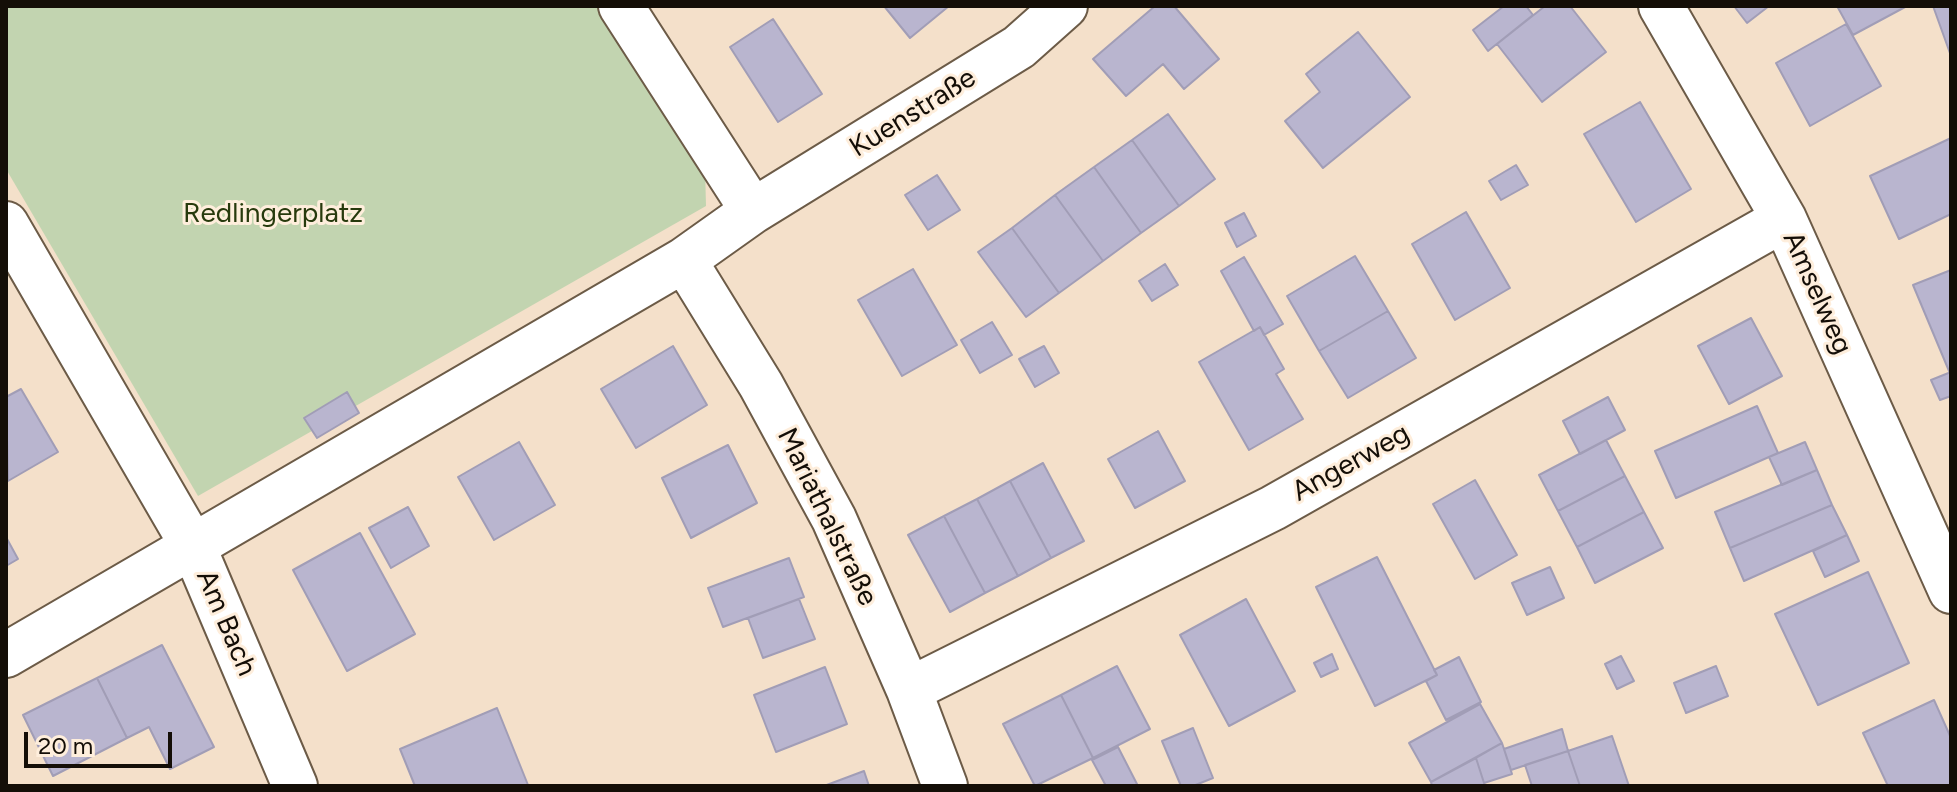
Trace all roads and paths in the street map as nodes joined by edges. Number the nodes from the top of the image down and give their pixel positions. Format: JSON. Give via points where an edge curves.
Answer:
{"nodes":[{"id":1,"x":621,"y":6,"type":"edge"},
{"id":2,"x":1065,"y":6,"type":"edge"},
{"id":3,"x":1661,"y":6,"type":"edge"},
{"id":4,"x":753,"y":211,"type":"junction"},
{"id":5,"x":1784,"y":219,"type":"junction"},
{"id":6,"x":6,"y":224,"type":"edge"},
{"id":7,"x":684,"y":260,"type":"junction"},
{"id":8,"x":194,"y":548,"type":"junction"},
{"id":9,"x":1951,"y":591,"type":"edge"},
{"id":10,"x":6,"y":655,"type":"edge"},
{"id":11,"x":909,"y":690,"type":"junction"},
{"id":12,"x":295,"y":786,"type":"edge"},
{"id":13,"x":945,"y":786,"type":"edge"}],
"edges":[{"from":1,"to":4,"type":"street"},
{"from":2,"to":4,"type":"street","name":"Kuenstraße","via":[[1019,47]]},
{"from":3,"to":5,"type":"street","name":"Amselweg"},
{"from":4,"to":7,"type":"street"},
{"from":5,"to":9,"type":"street","name":"Amselweg"},
{"from":5,"to":11,"type":"street","name":"Angerweg","via":[[1273,508]]},
{"from":6,"to":8,"type":"street"},
{"from":7,"to":8,"type":"street"},
{"from":7,"to":11,"type":"street","name":"Mariathalstraße","via":[[834,519]]},
{"from":8,"to":10,"type":"street"},
{"from":8,"to":12,"type":"street","name":"Am Bach"},
{"from":11,"to":13,"type":"street","name":"Mariathalstraße"}]}
